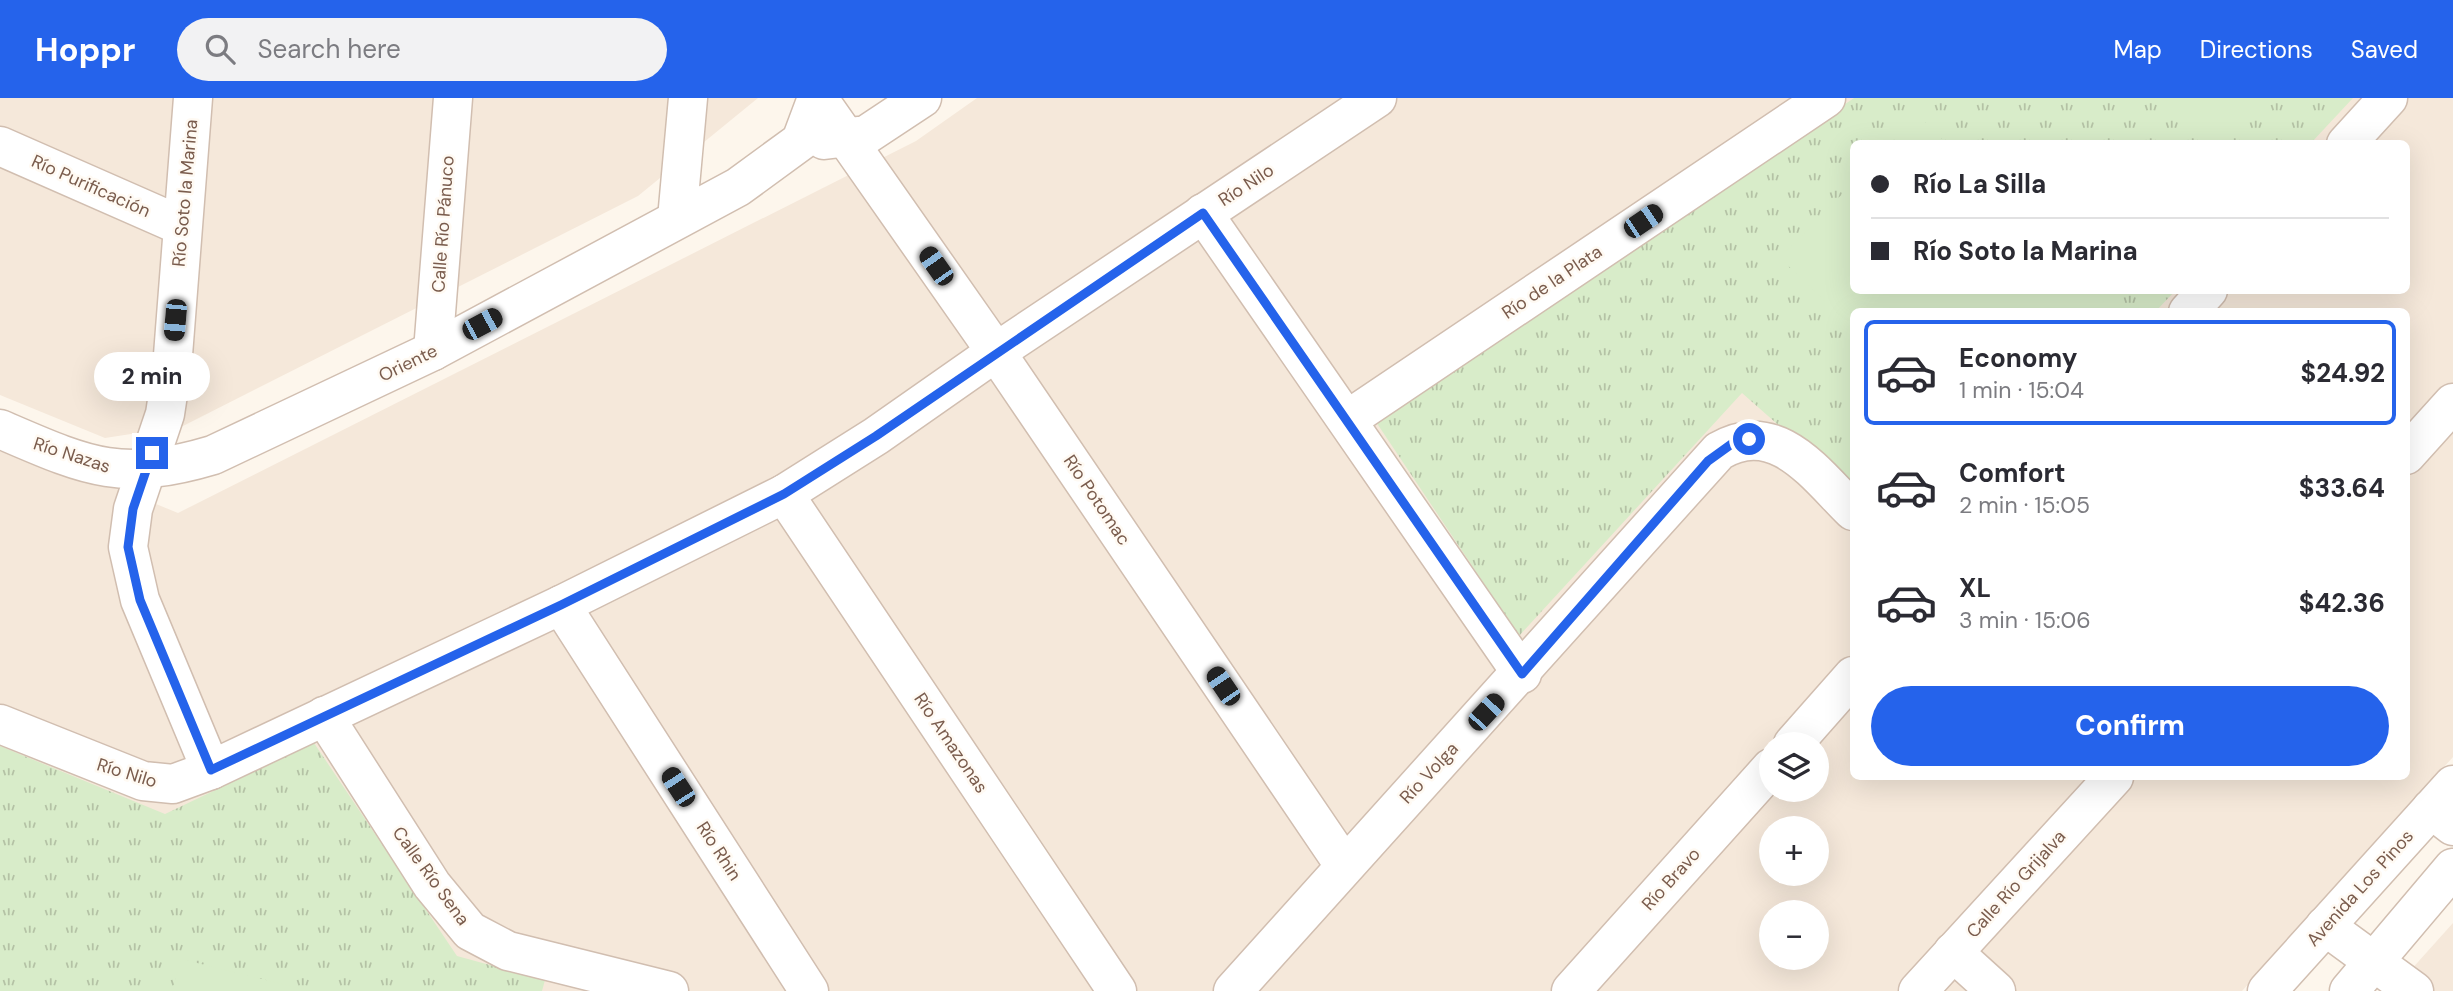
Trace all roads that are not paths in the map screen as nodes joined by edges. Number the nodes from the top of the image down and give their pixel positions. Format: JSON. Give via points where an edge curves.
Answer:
{"nodes":[{"id":1,"x":193,"y":98,"type":"edge"},
{"id":2,"x":453,"y":98,"type":"edge"},
{"id":3,"x":688,"y":98,"type":"edge"},
{"id":4,"x":818,"y":98,"type":"edge"},
{"id":5,"x":922,"y":98,"type":"edge"},
{"id":6,"x":1377,"y":98,"type":"edge"},
{"id":7,"x":1826,"y":98,"type":"edge"},
{"id":8,"x":2388,"y":98,"type":"edge"},
{"id":9,"x":845,"y":138,"type":"junction"},
{"id":10,"x":2350,"y":140,"type":"edge"},
{"id":11,"x":801,"y":141,"type":"junction"},
{"id":12,"x":0,"y":146,"type":"edge"},
{"id":13,"x":1203,"y":213,"type":"junction"},
{"id":14,"x":677,"y":219,"type":"junction"},
{"id":15,"x":182,"y":226,"type":"junction"},
{"id":16,"x":2204,"y":294,"type":"edge"},
{"id":17,"x":2192,"y":308,"type":"edge"},
{"id":18,"x":433,"y":351,"type":"junction"},
{"id":19,"x":996,"y":352,"type":"junction"},
{"id":20,"x":2453,"y":403,"type":"edge"},
{"id":21,"x":1348,"y":420,"type":"junction"},
{"id":22,"x":0,"y":429,"type":"edge"},
{"id":23,"x":2410,"y":451,"type":"edge"},
{"id":24,"x":146,"y":470,"type":"junction"},
{"id":25,"x":784,"y":494,"type":"junction"},
{"id":26,"x":1850,"y":508,"type":"edge"},
{"id":27,"x":561,"y":605,"type":"junction"},
{"id":28,"x":1522,"y":674,"type":"junction"},
{"id":29,"x":1850,"y":679,"type":"edge"},
{"id":30,"x":324,"y":716,"type":"junction"},
{"id":31,"x":0,"y":724,"type":"edge"},
{"id":32,"x":1804,"y":732,"type":"edge"},
{"id":33,"x":211,"y":770,"type":"junction"},
{"id":34,"x":2111,"y":780,"type":"edge"},
{"id":35,"x":1759,"y":781,"type":"edge"},
{"id":36,"x":2446,"y":807,"type":"edge"},
{"id":37,"x":1344,"y":865,"type":"junction"},
{"id":38,"x":2453,"y":868,"type":"edge"},
{"id":39,"x":2325,"y":926,"type":"junction"},
{"id":40,"x":1954,"y":952,"type":"junction"},
{"id":41,"x":2374,"y":962,"type":"junction"},
{"id":42,"x":575,"y":979,"type":"edge"},
{"id":43,"x":669,"y":991,"type":"edge"},
{"id":44,"x":809,"y":991,"type":"edge"},
{"id":45,"x":1117,"y":991,"type":"edge"},
{"id":46,"x":1233,"y":991,"type":"edge"},
{"id":47,"x":1571,"y":991,"type":"edge"},
{"id":48,"x":1919,"y":991,"type":"edge"},
{"id":49,"x":1996,"y":991,"type":"edge"},
{"id":50,"x":2267,"y":991,"type":"edge"},
{"id":51,"x":2349,"y":991,"type":"edge"},
{"id":52,"x":2414,"y":991,"type":"edge"}],
"edges":[{"from":1,"to":15,"type":"street","name":"Río Soto la Marina"},
{"from":2,"to":18,"type":"street","name":"Calle Río Pánuco"},
{"from":3,"to":14,"type":"street"},
{"from":4,"to":9,"type":"street","name":"Río Potomac"},
{"from":4,"to":11,"type":"street"},
{"from":5,"to":9,"type":"street","via":[[866,135]]},
{"from":6,"to":13,"type":"street","name":"Río Nilo"},
{"from":7,"to":21,"type":"street","name":"Río de la Plata"},
{"from":8,"to":10,"type":"street"},
{"from":9,"to":11,"type":"street"},
{"from":9,"to":19,"type":"street","name":"Río Potomac"},
{"from":11,"to":14,"type":"street","name":"Oriente","via":[[738,187]]},
{"from":12,"to":15,"type":"street","name":"Río Purificación"},
{"from":13,"to":19,"type":"street","name":"Río Nilo"},
{"from":13,"to":21,"type":"street"},
{"from":14,"to":18,"type":"street","name":"Oriente"},
{"from":15,"to":24,"type":"street","name":"Río Soto la Marina","via":[[167,402]]},
{"from":16,"to":17,"type":"street"},
{"from":18,"to":24,"type":"street","name":"Oriente","via":[[213,455]]},
{"from":19,"to":25,"type":"street","name":"Río Nilo"},
{"from":19,"to":37,"type":"street","name":"Río Potomac"},
{"from":20,"to":23,"type":"street"},
{"from":21,"to":28,"type":"street"},
{"from":22,"to":24,"type":"street","name":"Río Nazas","via":[[93,466]]},
{"from":24,"to":33,"type":"street","name":"Río Soto la Marina","via":[[133,509],[128,547],[140,600]]},
{"from":25,"to":27,"type":"street","name":"Río Nilo"},
{"from":25,"to":45,"type":"street","name":"Río Amazonas"},
{"from":26,"to":28,"type":"street","name":"Río Volga","via":[[1796,456],[1768,440],[1733,443],[1708,461]]},
{"from":27,"to":30,"type":"street","name":"Río Nilo"},
{"from":27,"to":44,"type":"street","name":"Río Rhin"},
{"from":28,"to":37,"type":"street","name":"Río Volga"},
{"from":29,"to":32,"type":"street"},
{"from":30,"to":33,"type":"street","name":"Río Nilo"},
{"from":30,"to":42,"type":"street","name":"Calle Río Sena","via":[[457,919],[487,942]]},
{"from":31,"to":33,"type":"street","name":"Río Nilo","via":[[143,781],[173,784]]},
{"from":34,"to":40,"type":"street","name":"Calle Río Grijalva"},
{"from":35,"to":47,"type":"street","name":"Río Bravo"},
{"from":36,"to":39,"type":"street","name":"Avenida Los Pinos"},
{"from":37,"to":46,"type":"street","name":"Río Volga"},
{"from":38,"to":41,"type":"street"},
{"from":39,"to":41,"type":"street"},
{"from":39,"to":50,"type":"street","name":"Avenida Los Pinos"},
{"from":40,"to":48,"type":"street","name":"Calle Río Grijalva"},
{"from":40,"to":49,"type":"street"},
{"from":41,"to":51,"type":"street"},
{"from":41,"to":52,"type":"street"},
{"from":42,"to":43,"type":"street","name":"Calle Río Sena"}]}
